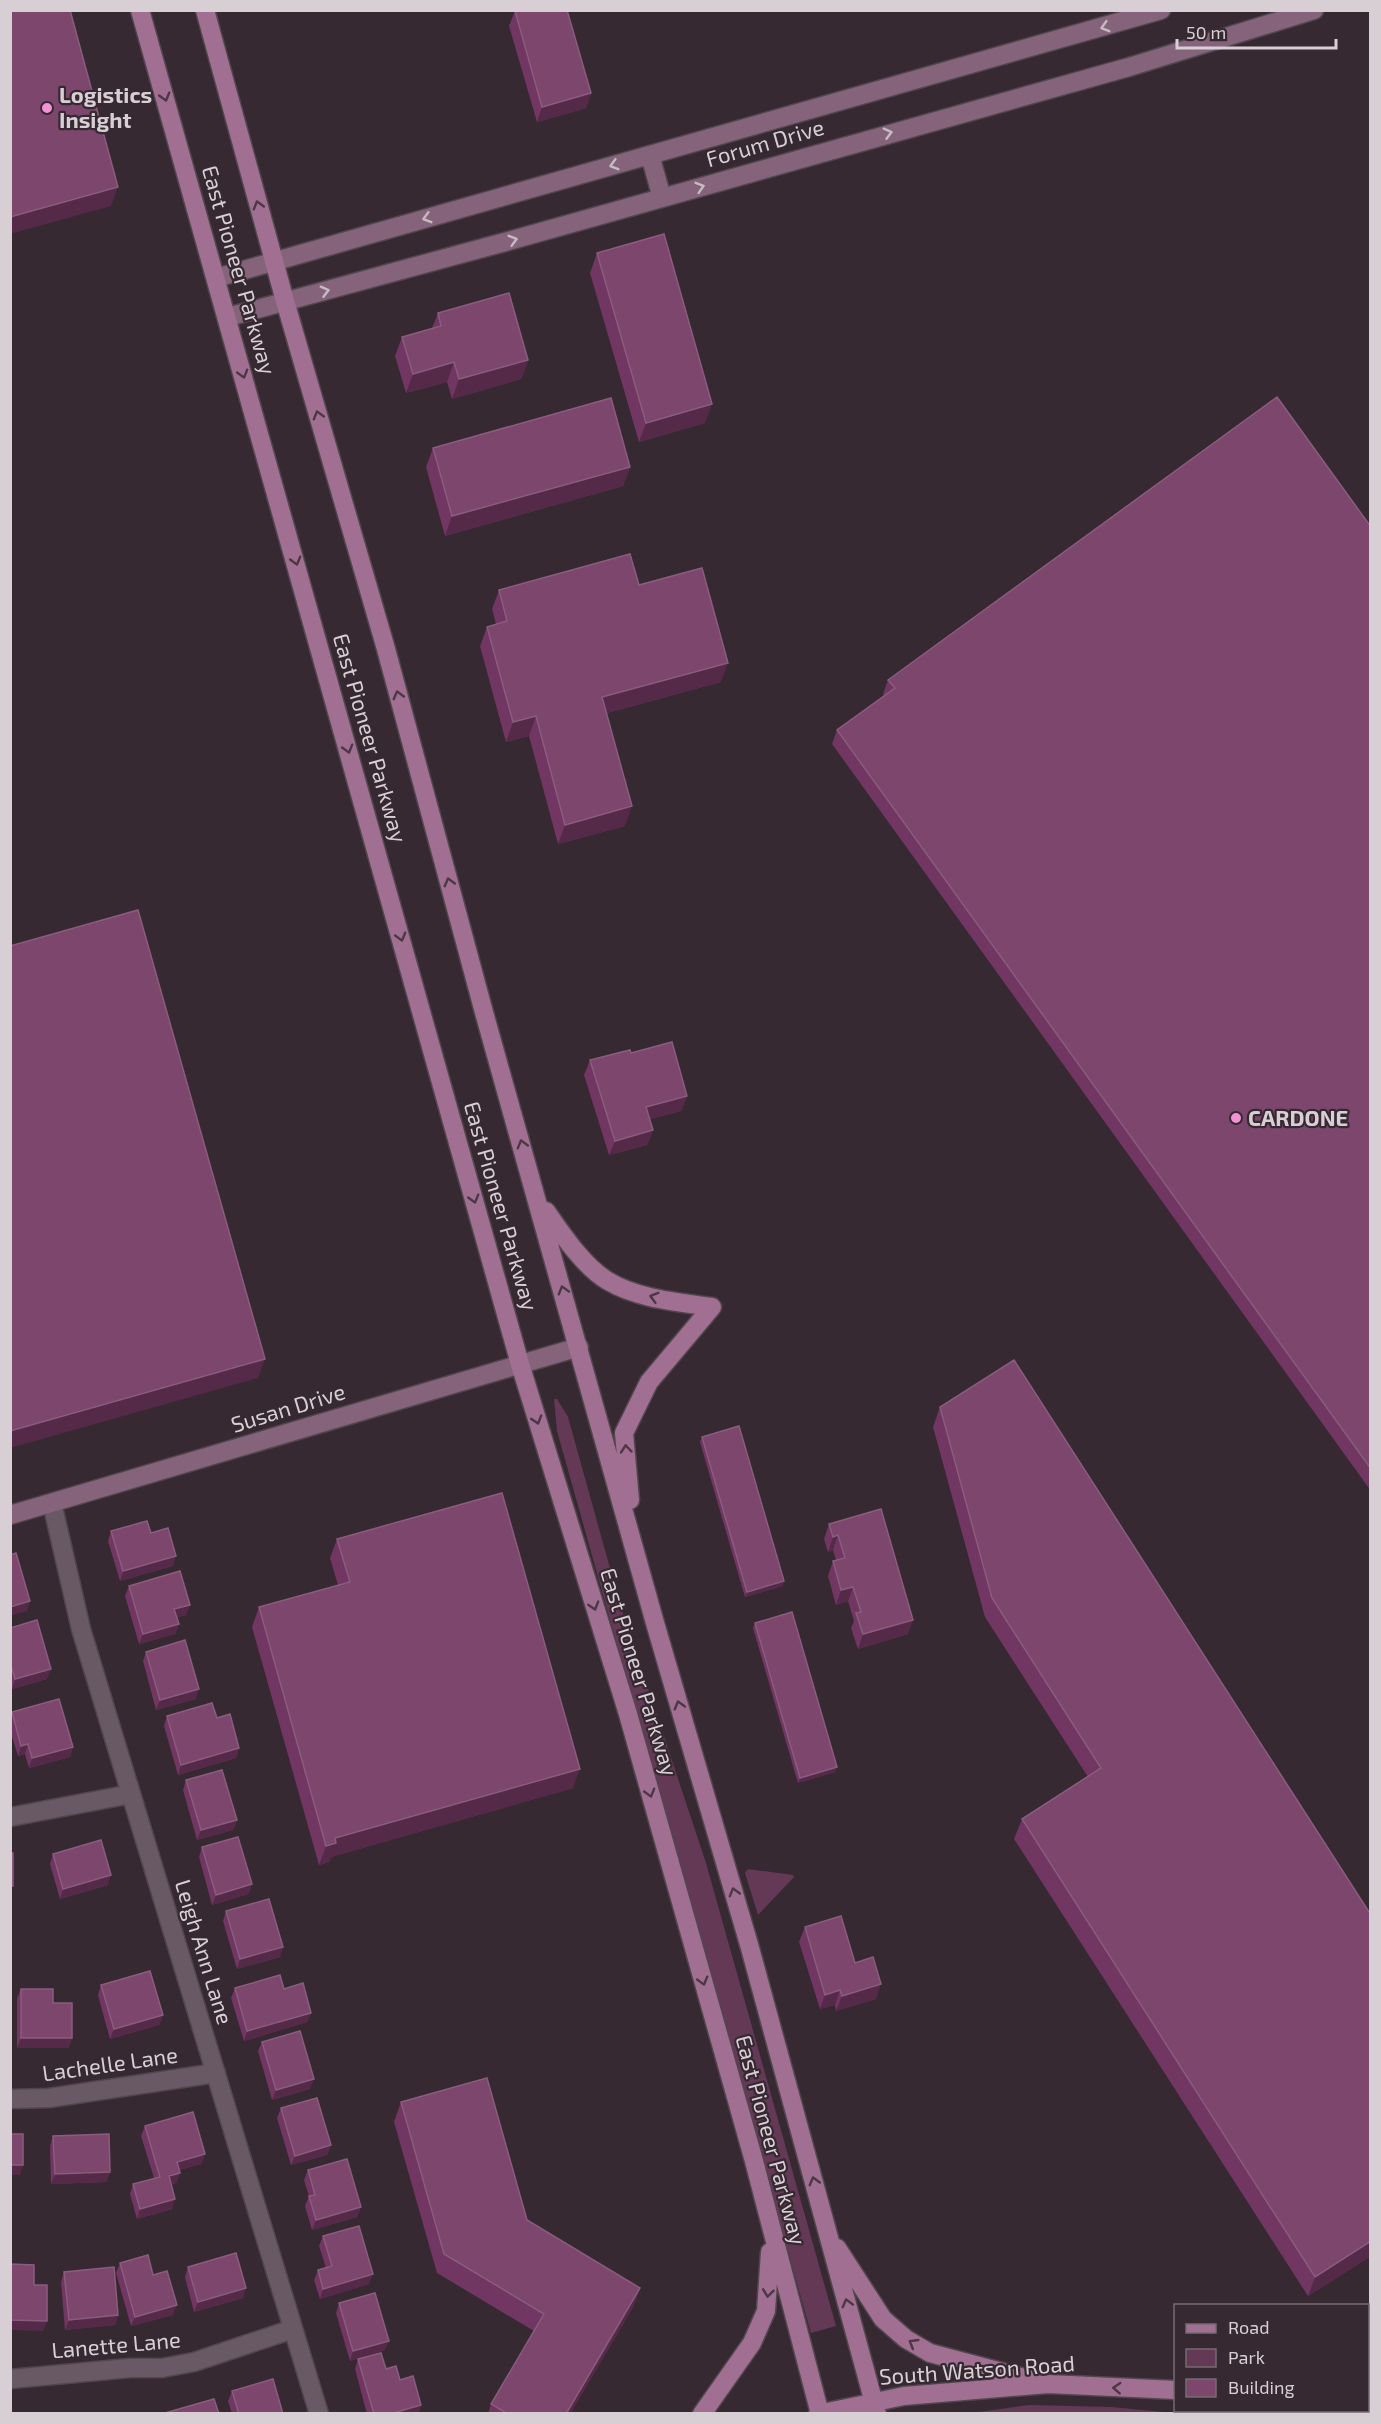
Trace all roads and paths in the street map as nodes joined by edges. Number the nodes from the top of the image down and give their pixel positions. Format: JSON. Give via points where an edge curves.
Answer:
{"nodes":[{"id":1,"x":140,"y":10,"type":"edge"},
{"id":2,"x":205,"y":10,"type":"edge"},
{"id":3,"x":1161,"y":10,"type":"edge"},
{"id":4,"x":1314,"y":10,"type":"edge"},
{"id":5,"x":650,"y":155,"type":"junction"},
{"id":6,"x":662,"y":198,"type":"junction"},
{"id":7,"x":274,"y":261,"type":"junction"},
{"id":8,"x":216,"y":278,"type":"junction"},
{"id":9,"x":285,"y":301,"type":"junction"},
{"id":10,"x":228,"y":317,"type":"junction"},
{"id":11,"x":538,"y":1200,"type":"junction"},
{"id":12,"x":579,"y":1347,"type":"junction"},
{"id":13,"x":520,"y":1364,"type":"junction"},
{"id":14,"x":52,"y":1503,"type":"junction"},
{"id":15,"x":10,"y":1515,"type":"edge"},
{"id":16,"x":635,"y":1549,"type":"junction"},
{"id":17,"x":131,"y":1794,"type":"junction"},
{"id":18,"x":10,"y":1817,"type":"edge"},
{"id":19,"x":216,"y":2073,"type":"junction"},
{"id":20,"x":10,"y":2099,"type":"edge"},
{"id":21,"x":772,"y":2235,"type":"junction"},
{"id":22,"x":829,"y":2237,"type":"junction"},
{"id":23,"x":293,"y":2330,"type":"junction"},
{"id":24,"x":10,"y":2379,"type":"edge"},
{"id":25,"x":1048,"y":2384,"type":"junction"},
{"id":26,"x":1174,"y":2390,"type":"edge"},
{"id":27,"x":875,"y":2407,"type":"edge"},
{"id":28,"x":820,"y":2413,"type":"edge"},
{"id":29,"x":319,"y":2414,"type":"edge"},
{"id":30,"x":702,"y":2414,"type":"edge"}],
"edges":[{"from":1,"to":8,"type":"main road","name":"East Pioneer Parkway","one_way":true},
{"from":7,"to":2,"type":"main road","name":"East Pioneer Parkway","one_way":true},
{"from":3,"to":5,"type":"street","name":"Forum Drive","one_way":true},
{"from":6,"to":4,"type":"street","name":"Forum Drive","one_way":true,"via":[[1129,67]]},
{"from":5,"to":6,"type":"street"},
{"from":5,"to":7,"type":"street","name":"Forum Drive","one_way":true},
{"from":9,"to":6,"type":"street","name":"Forum Drive","one_way":true},
{"from":7,"to":8,"type":"street","name":"Forum Drive"},
{"from":7,"to":9,"type":"main road","name":"East Pioneer Parkway"},
{"from":8,"to":10,"type":"main road","name":"East Pioneer Parkway"},
{"from":9,"to":10,"type":"street","name":"Forum Drive"},
{"from":11,"to":9,"type":"main road","name":"East Pioneer Parkway","one_way":true},
{"from":10,"to":13,"type":"main road","name":"East Pioneer Parkway","one_way":true},
{"from":12,"to":11,"type":"main road","name":"East Pioneer Parkway","one_way":true},
{"from":16,"to":11,"type":"main road","one_way":true,"via":[[624,1433],[649,1382],[712,1307],[657,1299],[608,1281],[571,1247]]},
{"from":12,"to":13,"type":"street","name":"Susan Drive"},
{"from":12,"to":16,"type":"main road","name":"East Pioneer Parkway"},
{"from":13,"to":14,"type":"street","name":"Susan Drive"},
{"from":13,"to":21,"type":"main road","name":"East Pioneer Parkway","one_way":true,"via":[[631,1724]]},
{"from":14,"to":15,"type":"street","name":"Susan Drive"},
{"from":14,"to":17,"type":"street","name":"Leigh Ann Lane","via":[[81,1629]]},
{"from":22,"to":16,"type":"main road","name":"East Pioneer Parkway","one_way":true},
{"from":17,"to":18,"type":"street"},
{"from":17,"to":19,"type":"street","name":"Leigh Ann Lane"},
{"from":19,"to":20,"type":"street","name":"Lachelle Lane","via":[[49,2098]]},
{"from":19,"to":23,"type":"street","name":"Leigh Ann Lane"},
{"from":21,"to":28,"type":"main road","name":"East Pioneer Parkway"},
{"from":21,"to":30,"type":"main road","one_way":true,"via":[[766,2311],[752,2343]]},
{"from":25,"to":22,"type":"main road","one_way":true,"via":[[930,2353],[906,2339],[883,2319]]},
{"from":27,"to":22,"type":"main road","name":"East Pioneer Parkway","one_way":true},
{"from":23,"to":24,"type":"street","name":"Lanette Lane","via":[[194,2362],[162,2368]]},
{"from":23,"to":29,"type":"street","name":"Leigh Ann Lane"},
{"from":26,"to":25,"type":"main road","name":"South Watson Road","one_way":true},
{"from":25,"to":27,"type":"main road","name":"South Watson Road"},
{"from":27,"to":28,"type":"main road","name":"South Watson Road"}]}
